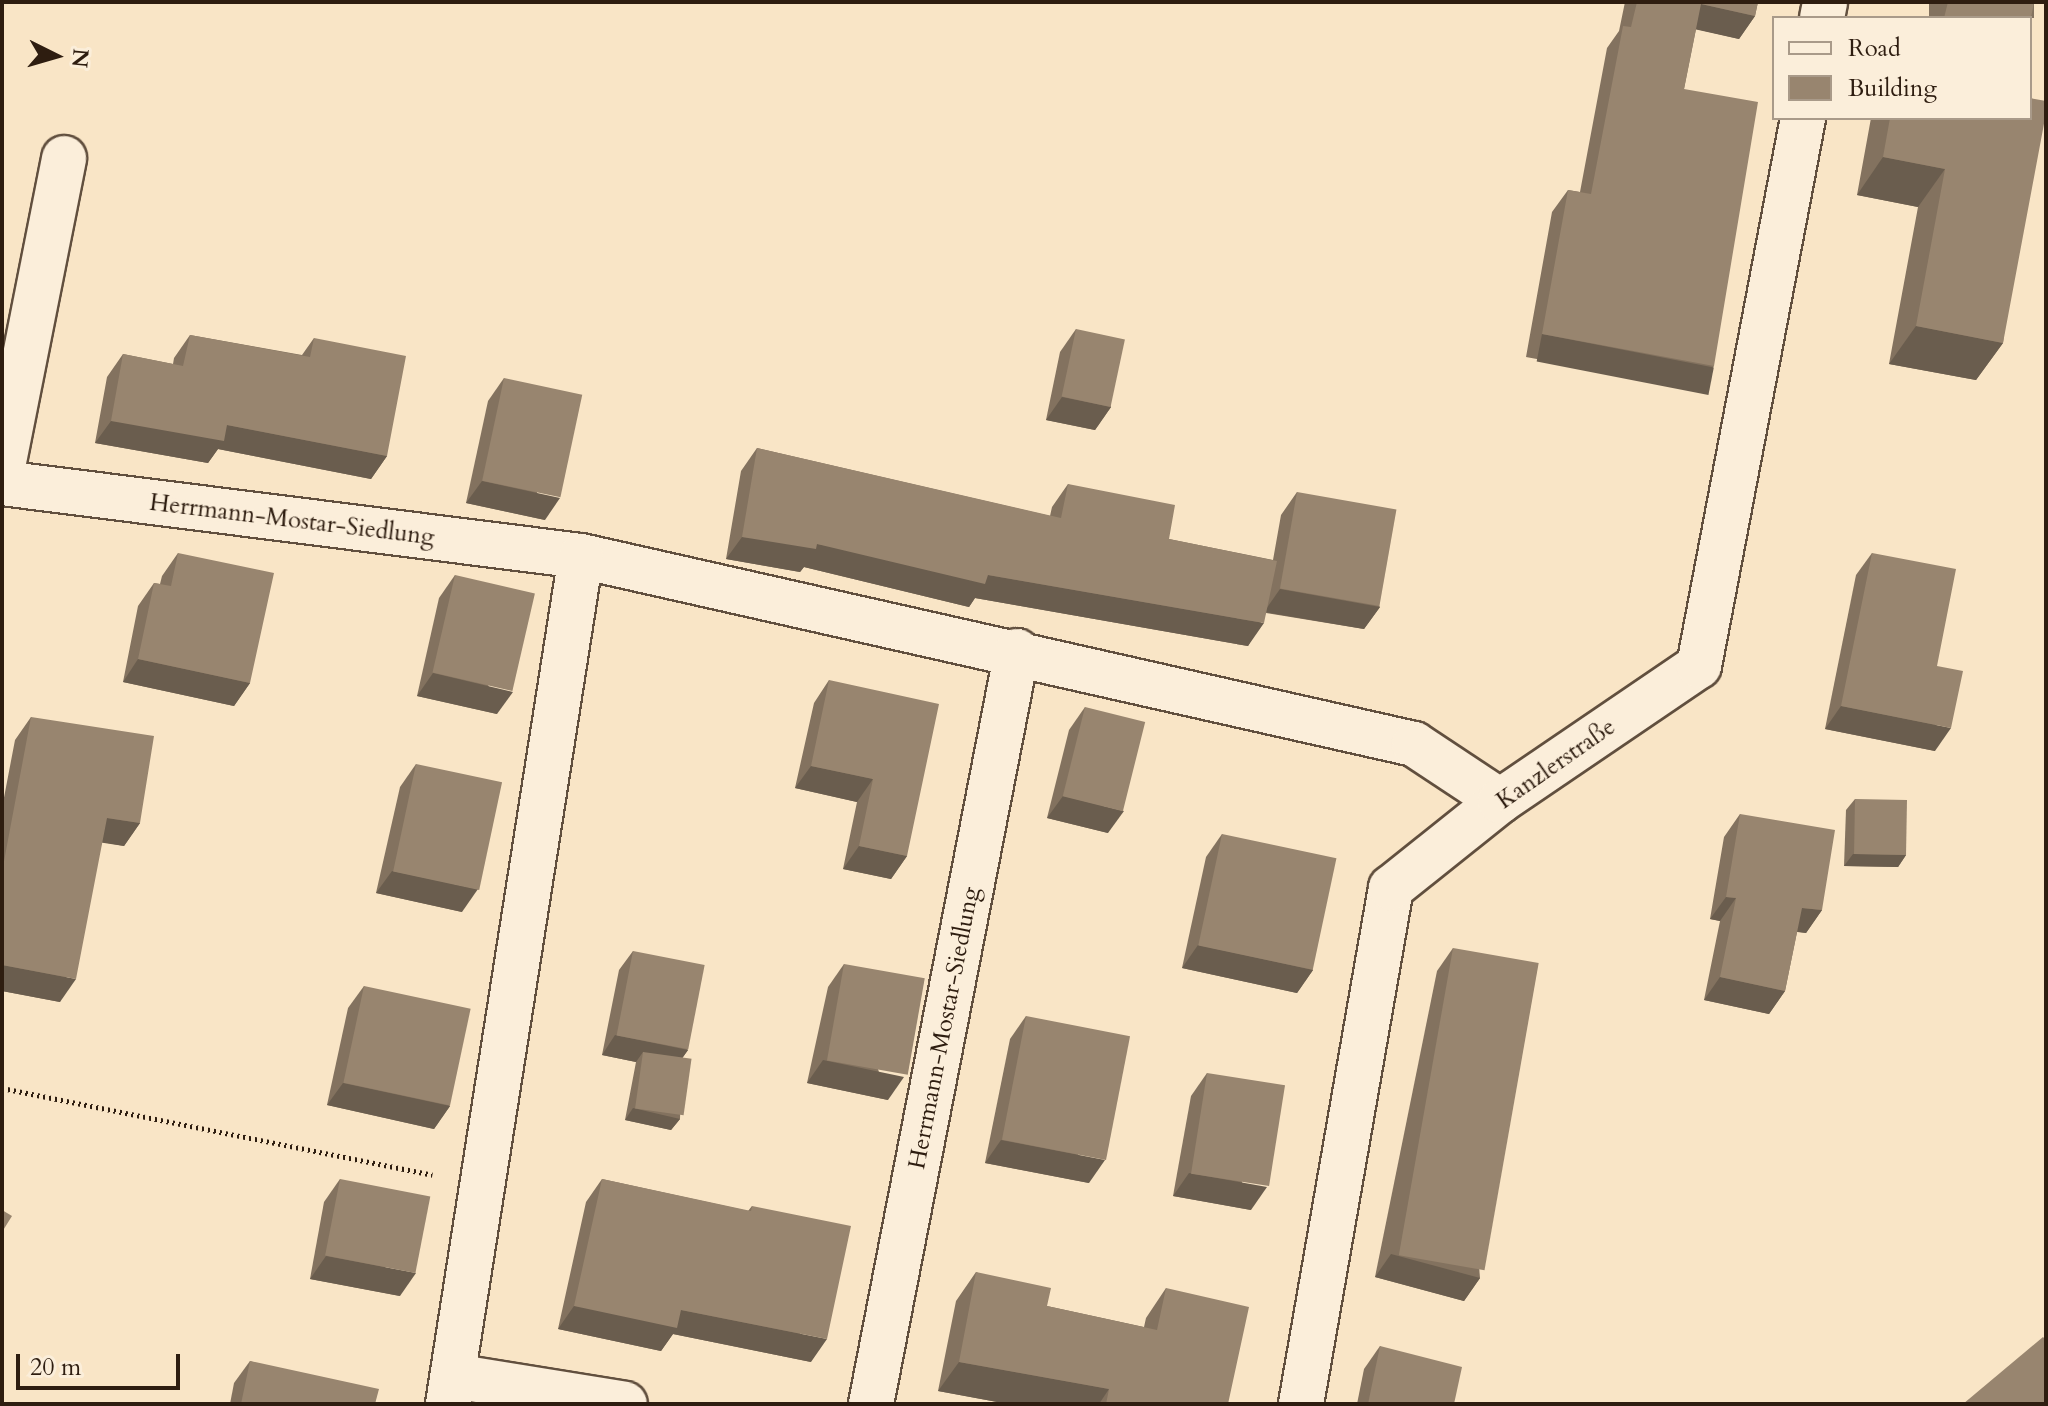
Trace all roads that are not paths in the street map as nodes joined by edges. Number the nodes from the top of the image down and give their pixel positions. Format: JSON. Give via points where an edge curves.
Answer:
{"nodes":[{"id":1,"x":1803,"y":120,"type":"edge"},
{"id":2,"x":64,"y":158,"type":"dead end"},
{"id":3,"x":2,"y":472,"type":"edge"},
{"id":4,"x":2,"y":483,"type":"edge"},
{"id":5,"x":581,"y":556,"type":"junction"},
{"id":6,"x":1017,"y":651,"type":"junction"},
{"id":7,"x":1500,"y":801,"type":"junction"},
{"id":8,"x":450,"y":1390,"type":"edge"},
{"id":9,"x":625,"y":1404,"type":"edge"},
{"id":10,"x":871,"y":1404,"type":"edge"},
{"id":11,"x":1301,"y":1404,"type":"edge"}],
"edges":[{"from":1,"to":7,"type":"street","name":"Kanzlerstraße","via":[[1699,666]]},
{"from":2,"to":3,"type":"street"},
{"from":4,"to":5,"type":"street","name":"Herrmann-Mostar-Siedlung"},
{"from":5,"to":6,"type":"street","name":"Herrmann-Mostar-Siedlung"},
{"from":5,"to":8,"type":"street"},
{"from":6,"to":7,"type":"street","name":"Herrmann-Mostar-Siedlung","via":[[1414,744]]},
{"from":6,"to":10,"type":"street","name":"Herrmann-Mostar-Siedlung"},
{"from":7,"to":11,"type":"street","name":"Kanzlerstraße","via":[[1391,888]]},
{"from":8,"to":9,"type":"street"}]}
